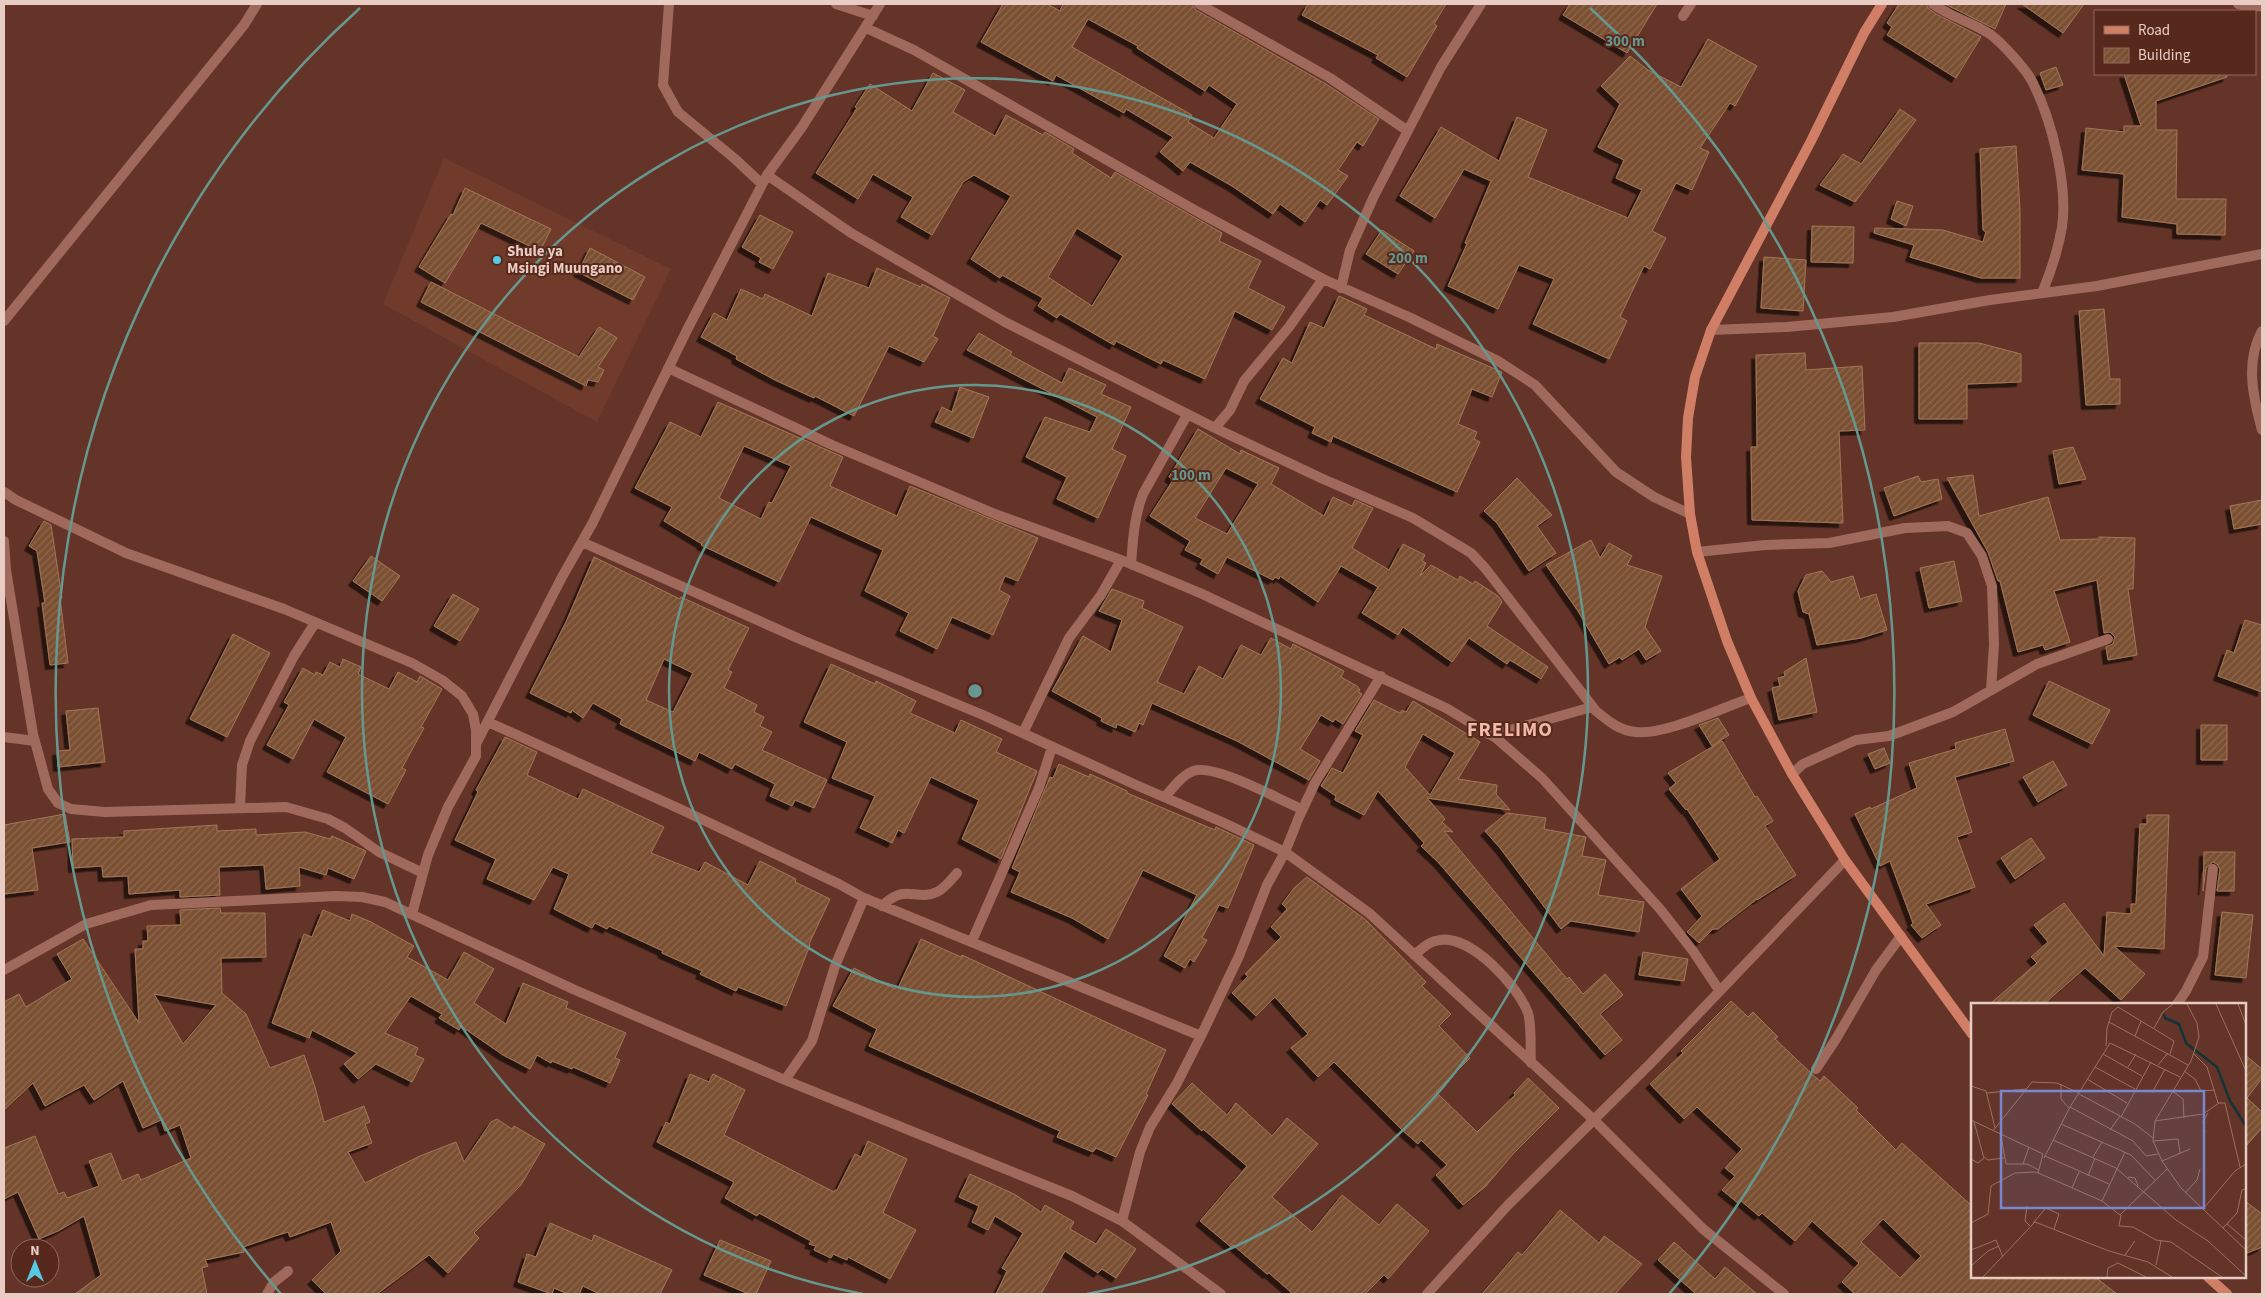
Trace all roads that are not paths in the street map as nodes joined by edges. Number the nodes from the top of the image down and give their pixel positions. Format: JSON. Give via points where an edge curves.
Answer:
{"nodes":[{"id":1,"x":257,"y":4,"type":"edge"},
{"id":2,"x":669,"y":4,"type":"edge"},
{"id":3,"x":836,"y":4,"type":"edge"},
{"id":4,"x":880,"y":4,"type":"edge"},
{"id":5,"x":1199,"y":4,"type":"edge"},
{"id":6,"x":1481,"y":4,"type":"edge"},
{"id":7,"x":1691,"y":4,"type":"edge"},
{"id":8,"x":1882,"y":4,"type":"edge"},
{"id":9,"x":1933,"y":4,"type":"edge"},
{"id":10,"x":2238,"y":4,"type":"edge"},
{"id":11,"x":2262,"y":6,"type":"edge"},
{"id":12,"x":873,"y":16,"type":"junction"},
{"id":13,"x":1684,"y":16,"type":"dead end"},
{"id":14,"x":866,"y":28,"type":"junction"},
{"id":15,"x":1408,"y":131,"type":"junction"},
{"id":16,"x":764,"y":179,"type":"junction"},
{"id":17,"x":2262,"y":254,"type":"edge"},
{"id":18,"x":1323,"y":279,"type":"junction"},
{"id":19,"x":1341,"y":288,"type":"junction"},
{"id":20,"x":2042,"y":293,"type":"junction"},
{"id":21,"x":5,"y":318,"type":"edge"},
{"id":22,"x":1711,"y":330,"type":"junction"},
{"id":23,"x":2262,"y":331,"type":"edge"},
{"id":24,"x":668,"y":368,"type":"junction"},
{"id":25,"x":1187,"y":414,"type":"junction"},
{"id":26,"x":1215,"y":428,"type":"junction"},
{"id":27,"x":2262,"y":430,"type":"edge"},
{"id":28,"x":4,"y":492,"type":"edge"},
{"id":29,"x":1690,"y":514,"type":"junction"},
{"id":30,"x":4,"y":542,"type":"edge"},
{"id":31,"x":582,"y":542,"type":"junction"},
{"id":32,"x":1697,"y":552,"type":"junction"},
{"id":33,"x":1126,"y":562,"type":"junction"},
{"id":34,"x":315,"y":623,"type":"junction"},
{"id":35,"x":2108,"y":638,"type":"dead end"},
{"id":36,"x":1381,"y":676,"type":"junction"},
{"id":37,"x":1991,"y":690,"type":"junction"},
{"id":38,"x":1751,"y":698,"type":"junction"},
{"id":39,"x":1592,"y":707,"type":"junction"},
{"id":40,"x":488,"y":722,"type":"junction"},
{"id":41,"x":1023,"y":733,"type":"junction"},
{"id":42,"x":1488,"y":734,"type":"junction"},
{"id":43,"x":4,"y":737,"type":"edge"},
{"id":44,"x":35,"y":740,"type":"junction"},
{"id":45,"x":476,"y":744,"type":"junction"},
{"id":46,"x":1052,"y":747,"type":"junction"},
{"id":47,"x":1792,"y":774,"type":"junction"},
{"id":48,"x":1165,"y":798,"type":"junction"},
{"id":49,"x":240,"y":807,"type":"junction"},
{"id":50,"x":1302,"y":809,"type":"junction"},
{"id":51,"x":1285,"y":852,"type":"junction"},
{"id":52,"x":1845,"y":860,"type":"junction"},
{"id":53,"x":2213,"y":869,"type":"dead end"},
{"id":54,"x":423,"y":873,"type":"junction"},
{"id":55,"x":957,"y":873,"type":"dead end"},
{"id":56,"x":864,"y":898,"type":"junction"},
{"id":57,"x":882,"y":906,"type":"junction"},
{"id":58,"x":412,"y":914,"type":"junction"},
{"id":59,"x":1901,"y":936,"type":"junction"},
{"id":60,"x":972,"y":941,"type":"junction"},
{"id":61,"x":1414,"y":955,"type":"junction"},
{"id":62,"x":4,"y":970,"type":"edge"},
{"id":63,"x":1719,"y":990,"type":"junction"},
{"id":64,"x":2178,"y":1003,"type":"edge"},
{"id":65,"x":1971,"y":1033,"type":"edge"},
{"id":66,"x":1201,"y":1036,"type":"junction"},
{"id":67,"x":1531,"y":1063,"type":"junction"},
{"id":68,"x":1816,"y":1069,"type":"dead end"},
{"id":69,"x":786,"y":1080,"type":"junction"},
{"id":70,"x":1593,"y":1119,"type":"junction"},
{"id":71,"x":1122,"y":1221,"type":"junction"},
{"id":72,"x":288,"y":1271,"type":"dead end"},
{"id":73,"x":2209,"y":1278,"type":"edge"},
{"id":74,"x":267,"y":1294,"type":"edge"},
{"id":75,"x":1221,"y":1294,"type":"edge"},
{"id":76,"x":1427,"y":1294,"type":"edge"},
{"id":77,"x":1784,"y":1294,"type":"edge"},
{"id":78,"x":2227,"y":1294,"type":"edge"}],
"edges":[{"from":1,"to":21,"type":"street","via":[[238,33]]},
{"from":2,"to":16,"type":"street","via":[[664,85],[678,112]]},
{"from":3,"to":12,"type":"street"},
{"from":4,"to":12,"type":"street"},
{"from":5,"to":15,"type":"street","via":[[1330,78]]},
{"from":6,"to":15,"type":"street"},
{"from":7,"to":13,"type":"street"},
{"from":8,"to":22,"type":"street"},
{"from":9,"to":20,"type":"street","via":[[1991,35],[2032,81],[2048,118],[2062,196],[2062,226],[2056,259]]},
{"from":10,"to":11,"type":"street"},
{"from":12,"to":14,"type":"street"},
{"from":14,"to":16,"type":"street"},
{"from":14,"to":18,"type":"street","via":[[914,50],[1200,213]]},
{"from":15,"to":19,"type":"street","via":[[1350,250]]},
{"from":16,"to":24,"type":"street"},
{"from":16,"to":25,"type":"street","via":[[1005,322]]},
{"from":17,"to":20,"type":"street","via":[[2097,286]]},
{"from":18,"to":19,"type":"street"},
{"from":18,"to":26,"type":"street","via":[[1289,327],[1244,381],[1230,410]]},
{"from":19,"to":29,"type":"street","via":[[1498,361],[1535,385],[1616,472],[1654,497]]},
{"from":20,"to":22,"type":"street","via":[[1893,317],[1787,328]]},
{"from":22,"to":29,"type":"street","via":[[1695,377],[1688,418],[1686,457]]},
{"from":23,"to":27,"type":"street","via":[[2255,344],[2251,374]]},
{"from":24,"to":31,"type":"street"},
{"from":24,"to":33,"type":"street","via":[[923,484]]},
{"from":25,"to":26,"type":"street"},
{"from":25,"to":33,"type":"street","via":[[1143,494]]},
{"from":26,"to":39,"type":"street","via":[[1413,518],[1471,554]]},
{"from":28,"to":34,"type":"street","via":[[126,554]]},
{"from":29,"to":32,"type":"street"},
{"from":30,"to":44,"type":"street"},
{"from":31,"to":40,"type":"street"},
{"from":31,"to":41,"type":"street"},
{"from":32,"to":37,"type":"street","via":[[1829,543],[1904,528],[1948,526],[1967,534],[1982,556],[1992,586],[1994,644]]},
{"from":32,"to":38,"type":"street","via":[[1715,611]]},
{"from":33,"to":36,"type":"street"},
{"from":33,"to":41,"type":"street","via":[[1069,638]]},
{"from":34,"to":45,"type":"street","via":[[412,663],[442,680],[462,696],[473,714]]},
{"from":34,"to":49,"type":"street","via":[[250,741],[242,765]]},
{"from":35,"to":37,"type":"street","via":[[2037,664]]},
{"from":36,"to":42,"type":"street","via":[[1446,708]]},
{"from":36,"to":50,"type":"street"},
{"from":37,"to":47,"type":"street","via":[[1952,712],[1889,736],[1856,740],[1803,764]]},
{"from":38,"to":39,"type":"street","via":[[1660,730],[1641,732],[1611,724]]},
{"from":38,"to":47,"type":"street"},
{"from":39,"to":42,"type":"street"},
{"from":40,"to":45,"type":"street"},
{"from":40,"to":56,"type":"street"},
{"from":41,"to":46,"type":"street"},
{"from":42,"to":63,"type":"street","via":[[1542,778],[1622,865],[1693,951]]},
{"from":43,"to":44,"type":"street"},
{"from":44,"to":49,"type":"street","via":[[48,789],[58,803],[71,809],[105,812]]},
{"from":45,"to":54,"type":"street","via":[[476,756],[448,807]]},
{"from":46,"to":48,"type":"street"},
{"from":46,"to":60,"type":"street","via":[[1039,788]]},
{"from":47,"to":52,"type":"street"},
{"from":48,"to":50,"type":"street","via":[[1186,775],[1203,770],[1228,776]]},
{"from":48,"to":51,"type":"street"},
{"from":49,"to":54,"type":"street","via":[[286,807],[328,820],[379,852]]},
{"from":50,"to":51,"type":"street"},
{"from":51,"to":61,"type":"street","via":[[1369,913]]},
{"from":51,"to":66,"type":"street","via":[[1267,885],[1239,956]]},
{"from":52,"to":59,"type":"street"},
{"from":52,"to":63,"type":"street"},
{"from":53,"to":64,"type":"street","via":[[2203,957]]},
{"from":54,"to":58,"type":"street"},
{"from":55,"to":57,"type":"street","via":[[936,892],[899,894]]},
{"from":56,"to":57,"type":"street"},
{"from":56,"to":69,"type":"street","via":[[835,966],[812,1041]]},
{"from":57,"to":60,"type":"street"},
{"from":58,"to":62,"type":"street","via":[[385,902],[345,896],[151,905],[86,924]]},
{"from":58,"to":69,"type":"street","via":[[575,990]]},
{"from":59,"to":65,"type":"street"},
{"from":59,"to":68,"type":"street","via":[[1876,970]]},
{"from":60,"to":66,"type":"street"},
{"from":61,"to":67,"type":"street"},
{"from":61,"to":67,"type":"street","via":[[1430,942],[1442,939],[1473,949],[1490,963],[1521,997],[1528,1015]]},
{"from":63,"to":70,"type":"street"},
{"from":66,"to":71,"type":"street","via":[[1150,1127]]},
{"from":67,"to":70,"type":"street"},
{"from":69,"to":71,"type":"street","via":[[1072,1196]]},
{"from":70,"to":76,"type":"street"},
{"from":70,"to":77,"type":"street","via":[[1703,1229]]},
{"from":71,"to":75,"type":"street"},
{"from":72,"to":74,"type":"street","via":[[274,1282]]},
{"from":73,"to":78,"type":"street"}]}
